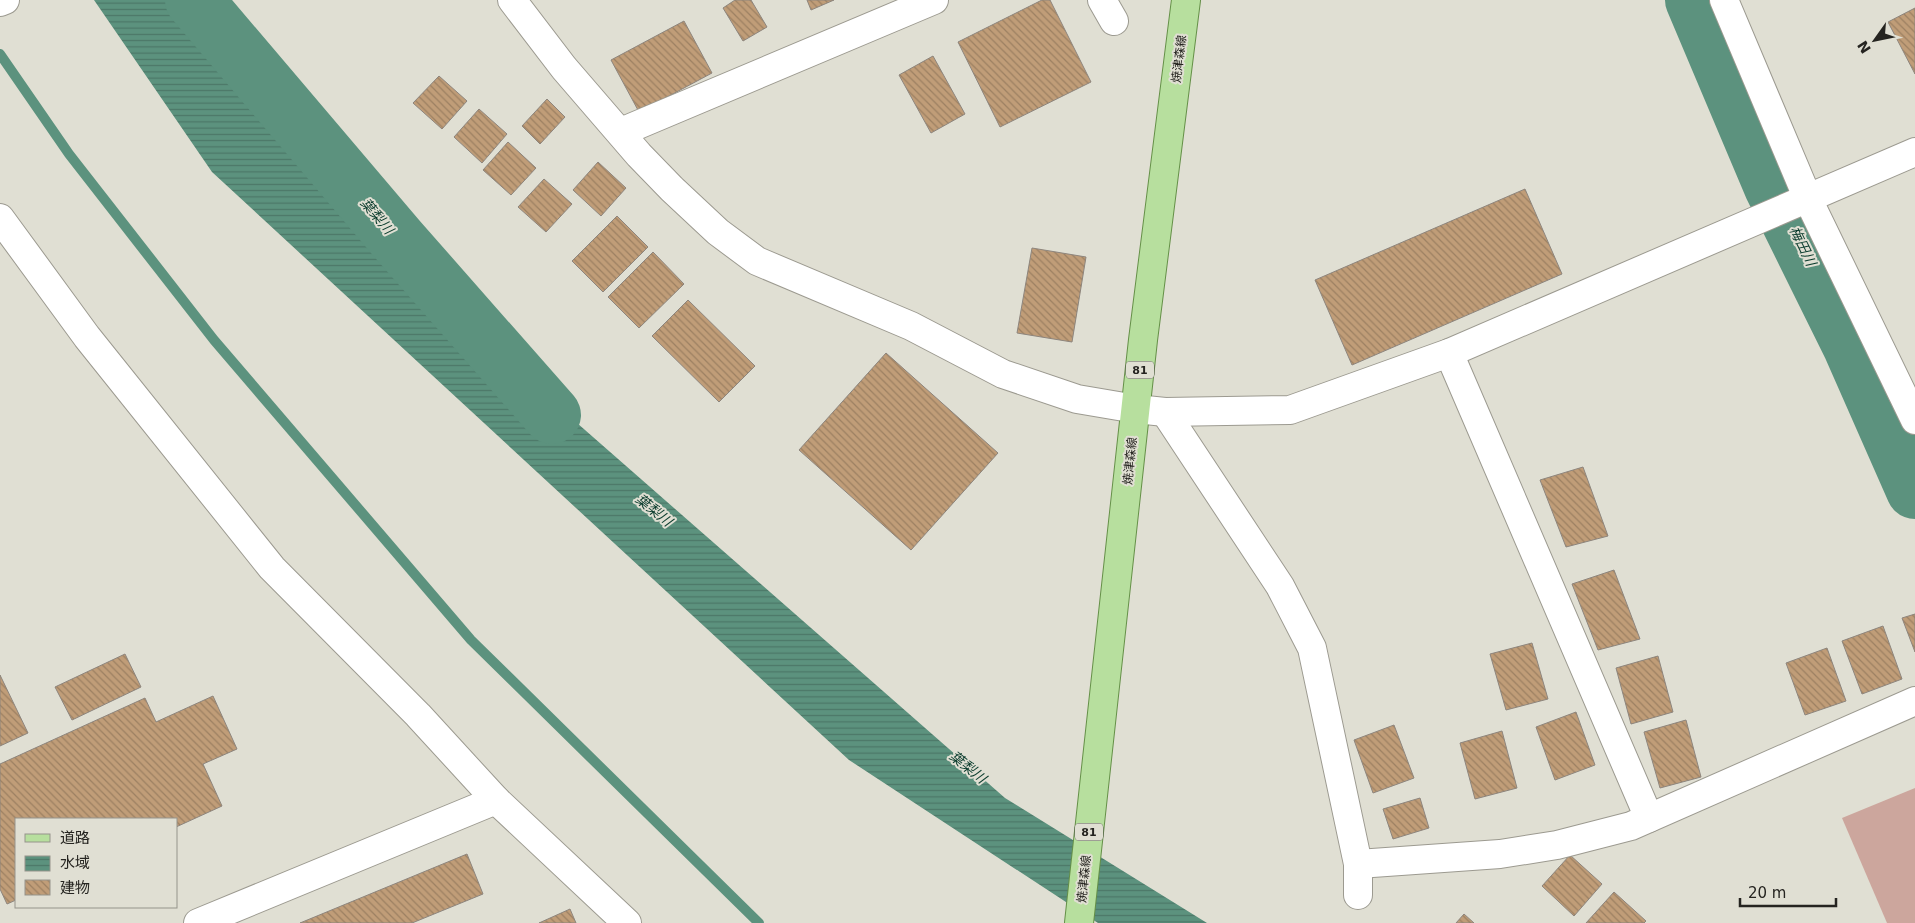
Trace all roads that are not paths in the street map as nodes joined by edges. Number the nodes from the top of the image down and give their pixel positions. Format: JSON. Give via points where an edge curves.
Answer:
{"nodes":[{"id":1,"x":5,"y":0,"type":"edge"},
{"id":2,"x":512,"y":0,"type":"edge"},
{"id":3,"x":934,"y":0,"type":"edge"},
{"id":4,"x":1186,"y":0,"type":"edge"},
{"id":5,"x":1724,"y":0,"type":"edge"},
{"id":6,"x":0,"y":2,"type":"edge"},
{"id":7,"x":621,"y":132,"type":"junction"},
{"id":8,"x":1915,"y":152,"type":"edge"},
{"id":9,"x":1808,"y":199,"type":"junction"},
{"id":10,"x":0,"y":218,"type":"edge"},
{"id":11,"x":1448,"y":353,"type":"junction"},
{"id":12,"x":1136,"y":409,"type":"junction"},
{"id":13,"x":1165,"y":412,"type":"junction"},
{"id":14,"x":1915,"y":420,"type":"edge"},
{"id":15,"x":1915,"y":701,"type":"edge"},
{"id":16,"x":496,"y":800,"type":"junction"},
{"id":17,"x":1649,"y":818,"type":"junction"},
{"id":18,"x":1358,"y":864,"type":"junction"},
{"id":19,"x":1358,"y":895,"type":"dead end"},
{"id":20,"x":198,"y":923,"type":"edge"},
{"id":21,"x":627,"y":923,"type":"edge"},
{"id":22,"x":1079,"y":923,"type":"edge"}],
"edges":[{"from":1,"to":6,"type":"street"},
{"from":2,"to":7,"type":"street","via":[[564,68]]},
{"from":3,"to":7,"type":"street"},
{"from":4,"to":12,"type":"main road","name":"焼津森線","number":"81"},
{"from":5,"to":9,"type":"street"},
{"from":7,"to":12,"type":"street","via":[[672,189],[718,232],[758,261],[911,326],[1003,374],[1076,399]]},
{"from":8,"to":9,"type":"street"},
{"from":9,"to":11,"type":"street"},
{"from":9,"to":14,"type":"street"},
{"from":10,"to":16,"type":"street","via":[[87,337],[272,568],[418,715]]},
{"from":11,"to":13,"type":"street","via":[[1290,410]]},
{"from":11,"to":17,"type":"street"},
{"from":12,"to":13,"type":"street"},
{"from":12,"to":22,"type":"main road","name":"焼津森線","number":"81"},
{"from":13,"to":18,"type":"street","via":[[1280,586],[1312,648]]},
{"from":15,"to":17,"type":"street"},
{"from":16,"to":20,"type":"street"},
{"from":16,"to":21,"type":"street"},
{"from":17,"to":18,"type":"street","via":[[1631,826],[1557,845],[1500,854]]},
{"from":18,"to":19,"type":"street"}]}
